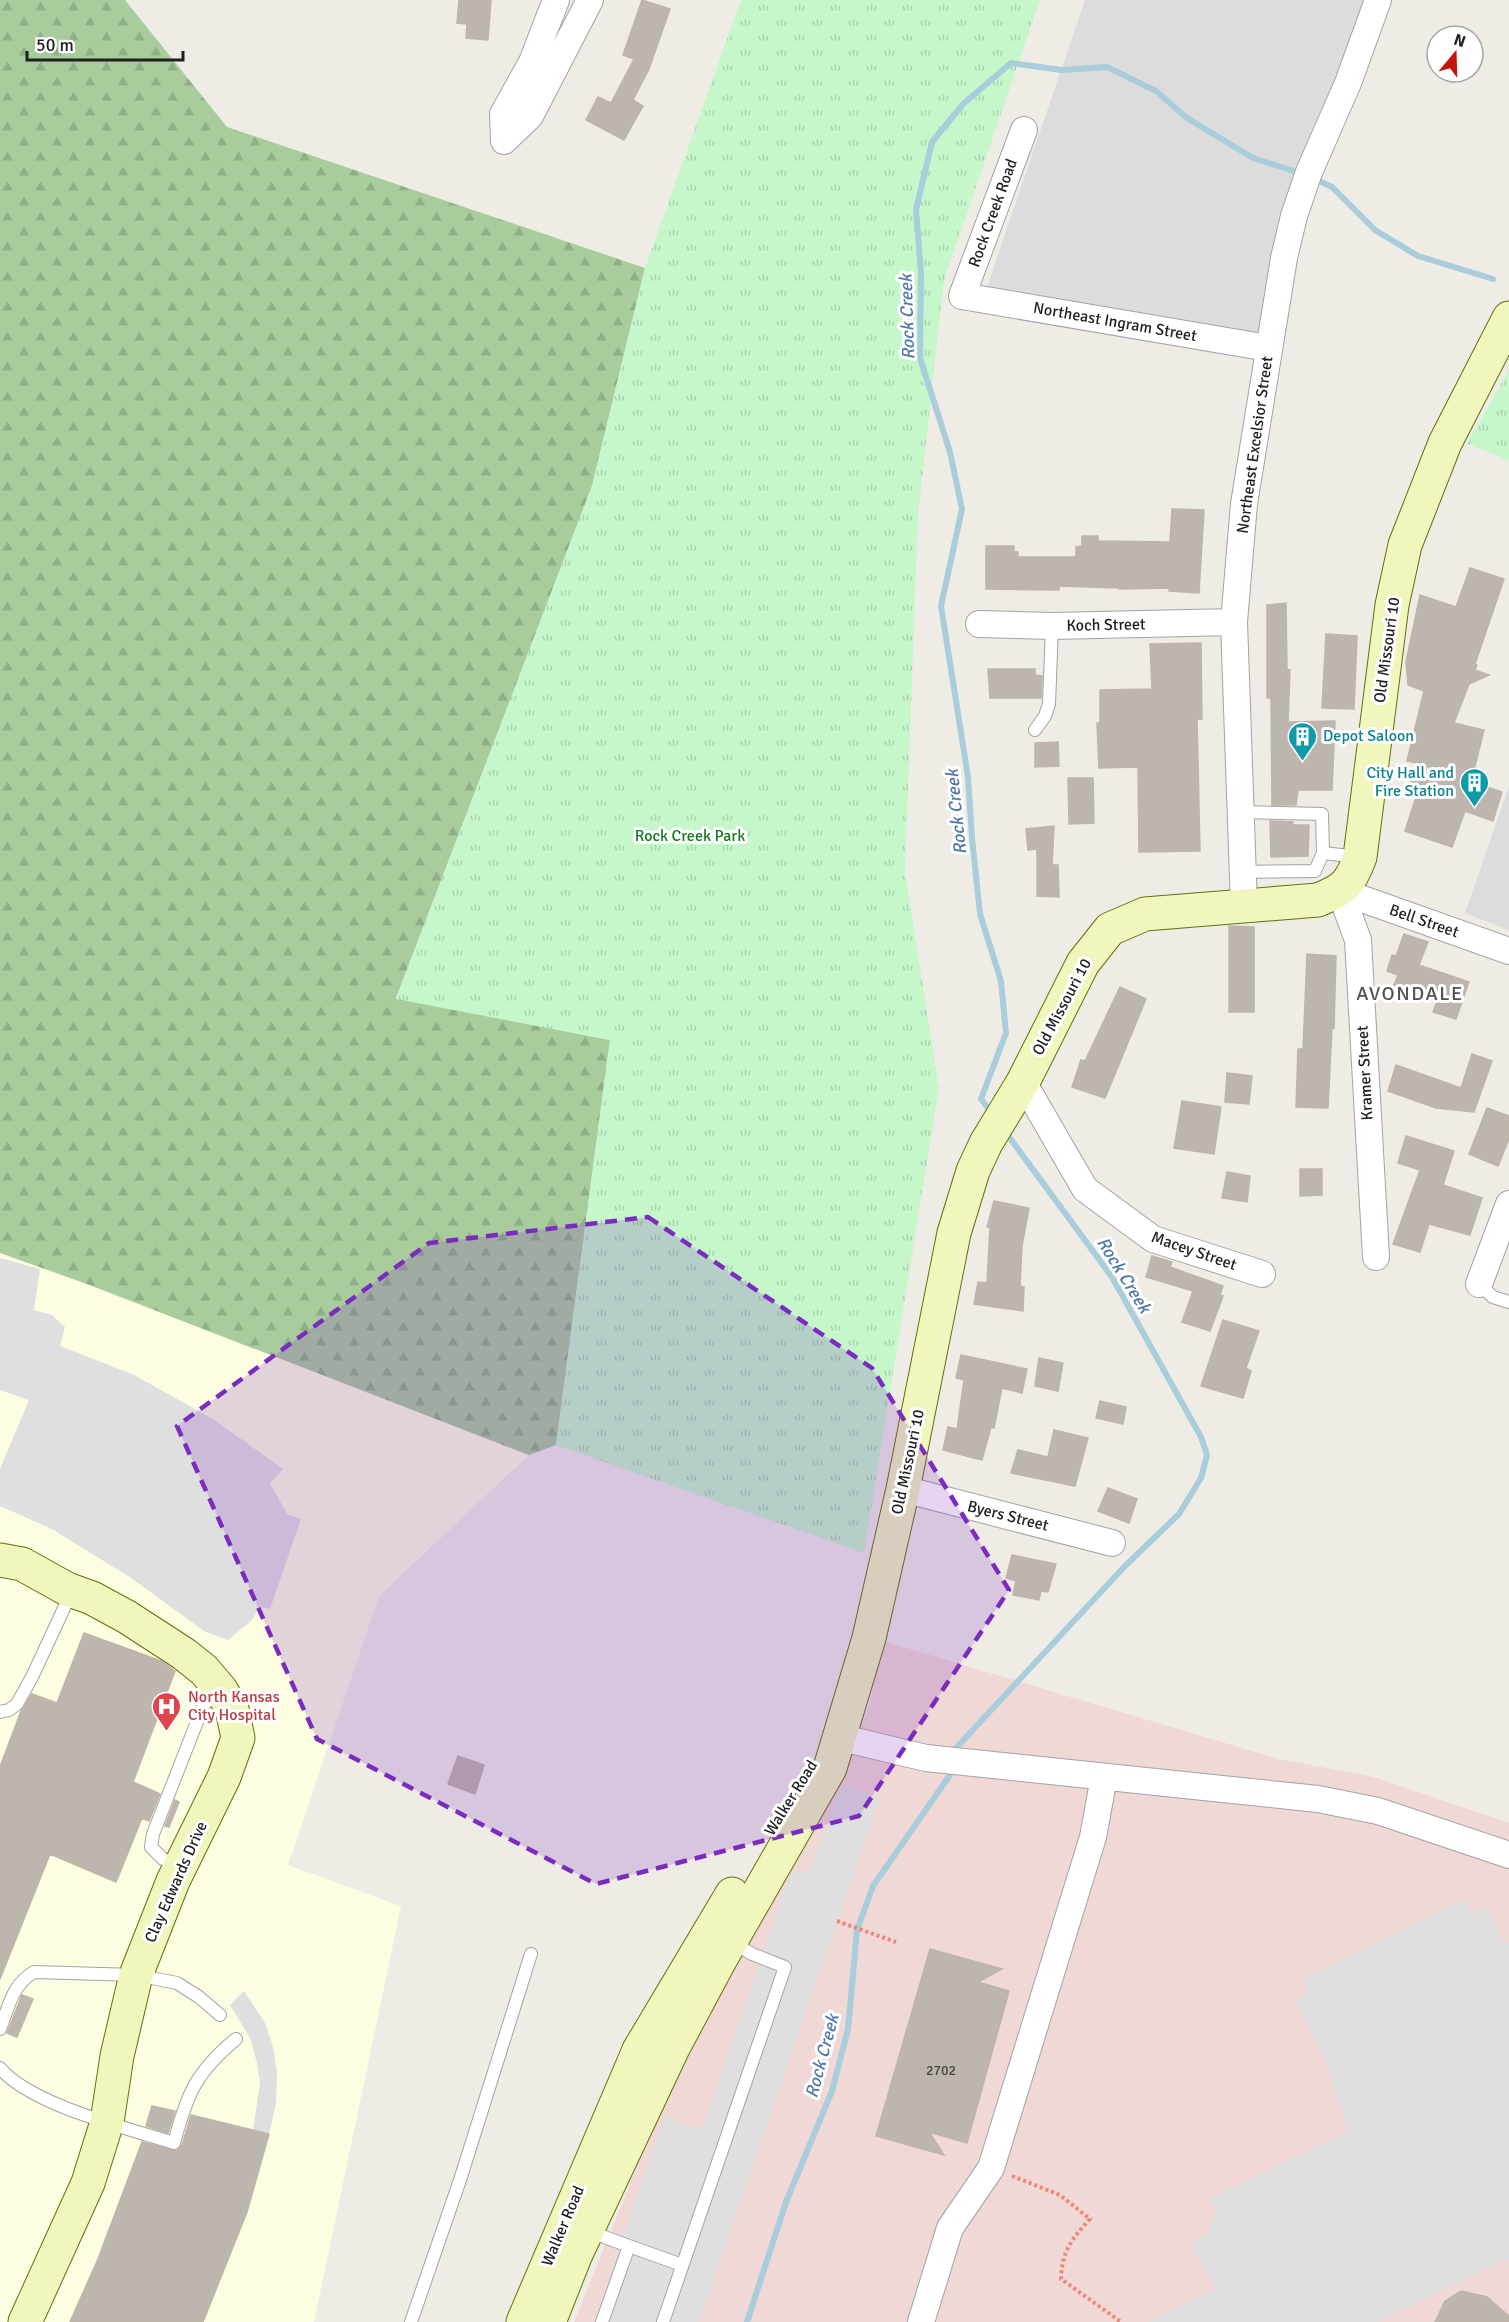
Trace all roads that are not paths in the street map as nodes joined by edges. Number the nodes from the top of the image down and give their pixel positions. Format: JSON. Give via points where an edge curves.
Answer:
{"nodes":[{"id":1,"x":556,"y":0,"type":"edge"},
{"id":2,"x":590,"y":0,"type":"edge"},
{"id":3,"x":1378,"y":0,"type":"edge"},
{"id":4,"x":1024,"y":130,"type":"dead end"},
{"id":5,"x":962,"y":296,"type":"joint"},
{"id":6,"x":1504,"y":326,"type":"edge"},
{"id":7,"x":1268,"y":348,"type":"junction"},
{"id":8,"x":1234,"y":622,"type":"junction"},
{"id":9,"x":979,"y":624,"type":"dead end"},
{"id":10,"x":1052,"y":626,"type":"junction"},
{"id":11,"x":1035,"y":730,"type":"dead end"},
{"id":12,"x":1240,"y":812,"type":"junction"},
{"id":13,"x":1323,"y":853,"type":"junction"},
{"id":14,"x":1359,"y":857,"type":"junction"},
{"id":15,"x":1242,"y":872,"type":"junction"},
{"id":16,"x":1321,"y":886,"type":"junction"},
{"id":17,"x":1244,"y":907,"type":"junction"},
{"id":18,"x":1509,"y":951,"type":"edge"},
{"id":19,"x":1016,"y":1091,"type":"junction"},
{"id":20,"x":1509,"y":1204,"type":"edge"},
{"id":21,"x":1376,"y":1257,"type":"dead end"},
{"id":22,"x":1262,"y":1274,"type":"dead end"},
{"id":23,"x":1479,"y":1284,"type":"joint"},
{"id":24,"x":1509,"y":1302,"type":"edge"},
{"id":25,"x":903,"y":1489,"type":"junction"},
{"id":26,"x":1112,"y":1543,"type":"dead end"},
{"id":27,"x":0,"y":1560,"type":"edge"},
{"id":28,"x":72,"y":1591,"type":"junction"},
{"id":29,"x":221,"y":1690,"type":"junction"},
{"id":30,"x":0,"y":1712,"type":"edge"},
{"id":31,"x":838,"y":1737,"type":"junction"},
{"id":32,"x":1104,"y":1777,"type":"junction"},
{"id":33,"x":1509,"y":1855,"type":"edge"},
{"id":34,"x":181,"y":1866,"type":"junction"},
{"id":35,"x":721,"y":1934,"type":"junction"},
{"id":36,"x":531,"y":1954,"type":"dead end"},
{"id":37,"x":136,"y":1975,"type":"junction"},
{"id":38,"x":220,"y":2015,"type":"dead end"},
{"id":39,"x":0,"y":2029,"type":"edge"},
{"id":40,"x":236,"y":2039,"type":"dead end"},
{"id":41,"x":0,"y":2068,"type":"edge"},
{"id":42,"x":107,"y":2122,"type":"junction"},
{"id":43,"x":576,"y":2225,"type":"junction"},
{"id":44,"x":629,"y":2246,"type":"junction"},
{"id":45,"x":682,"y":2265,"type":"junction"},
{"id":46,"x":25,"y":2322,"type":"edge"},
{"id":47,"x":411,"y":2322,"type":"edge"},
{"id":48,"x":523,"y":2322,"type":"edge"},
{"id":49,"x":549,"y":2322,"type":"edge"},
{"id":50,"x":602,"y":2322,"type":"edge"},
{"id":51,"x":663,"y":2322,"type":"edge"},
{"id":52,"x":921,"y":2322,"type":"edge"}],
"edges":[{"from":1,"to":2,"type":"street","via":[[532,62],[503,114],[504,141],[530,116]]},
{"from":3,"to":7,"type":"street","name":"Northeast Excelsior Street","via":[[1294,216]]},
{"from":4,"to":5,"type":"street","name":"Rock Creek Road"},
{"from":5,"to":7,"type":"street","name":"Northeast Ingram Street"},
{"from":6,"to":14,"type":"street","name":"Old Missouri 10","via":[[1444,443],[1405,545],[1392,605]]},
{"from":7,"to":8,"type":"street","name":"Northeast Excelsior Street","via":[[1244,504]]},
{"from":8,"to":10,"type":"street","name":"Koch Street"},
{"from":8,"to":12,"type":"street","name":"Northeast Excelsior Street"},
{"from":9,"to":10,"type":"street","name":"Koch Street"},
{"from":10,"to":11,"type":"lane","via":[[1049,704],[1046,716]]},
{"from":12,"to":13,"type":"lane","via":[[1322,814]]},
{"from":12,"to":15,"type":"street","name":"Northeast Excelsior Street"},
{"from":13,"to":14,"type":"lane"},
{"from":13,"to":16,"type":"lane"},
{"from":14,"to":16,"type":"street","name":"Old Missouri 10","via":[[1352,879]]},
{"from":15,"to":16,"type":"lane"},
{"from":15,"to":17,"type":"street","name":"Northeast Excelsior Street"},
{"from":16,"to":17,"type":"street","name":"Old Missouri 10"},
{"from":16,"to":18,"type":"street","name":"Bell Street"},
{"from":16,"to":21,"type":"street","name":"Kramer Street","via":[[1358,940]]},
{"from":17,"to":19,"type":"street","name":"Old Missouri 10","via":[[1145,914],[1110,929],[1083,963]]},
{"from":19,"to":22,"type":"street","name":"Macey Street","via":[[1085,1190],[1153,1239]]},
{"from":19,"to":25,"type":"street","name":"Old Missouri 10","via":[[973,1172],[954,1233]]},
{"from":20,"to":23,"type":"street"},
{"from":23,"to":24,"type":"lane","via":[[1493,1297]]},
{"from":25,"to":26,"type":"street","name":"Byers Street"},
{"from":25,"to":31,"type":"street","name":"Old Missouri 10","via":[[869,1638]]},
{"from":27,"to":28,"type":"street","name":"Clay Edwards Drive","via":[[22,1564]]},
{"from":28,"to":29,"type":"street","name":"Clay Edwards Drive","via":[[128,1617],[184,1654]]},
{"from":28,"to":30,"type":"lane","via":[[17,1704]]},
{"from":29,"to":34,"type":"street","name":"Clay Edwards Drive","via":[[232,1709],[238,1738],[224,1777]]},
{"from":29,"to":34,"type":"lane","via":[[204,1704],[153,1834],[151,1846],[163,1859]]},
{"from":31,"to":32,"type":"street","via":[[926,1758]]},
{"from":31,"to":35,"type":"street","name":"Walker Road","via":[[830,1768]]},
{"from":32,"to":33,"type":"street","via":[[1318,1799],[1378,1811]]},
{"from":32,"to":52,"type":"street","via":[[1093,1837],[991,2168],[950,2228]]},
{"from":34,"to":37,"type":"street","name":"Clay Edwards Drive"},
{"from":35,"to":43,"type":"street","name":"Walker Road","via":[[673,2048]]},
{"from":35,"to":45,"type":"lane","via":[[752,1954],[785,1967]]},
{"from":36,"to":47,"type":"lane"},
{"from":37,"to":38,"type":"lane","via":[[177,1983]]},
{"from":37,"to":39,"type":"lane","via":[[34,1972],[17,1987]]},
{"from":37,"to":42,"type":"street","name":"Clay Edwards Drive"},
{"from":40,"to":42,"type":"lane","via":[[202,2071],[189,2093],[174,2143]]},
{"from":41,"to":42,"type":"lane","via":[[29,2092]]},
{"from":42,"to":46,"type":"street","name":"Clay Edwards Drive","via":[[88,2183]]},
{"from":43,"to":44,"type":"lane"},
{"from":43,"to":48,"type":"street","name":"Walker Road"},
{"from":43,"to":49,"type":"street","name":"Walker Road"},
{"from":44,"to":45,"type":"lane"},
{"from":44,"to":50,"type":"lane"},
{"from":45,"to":51,"type":"lane"}]}
